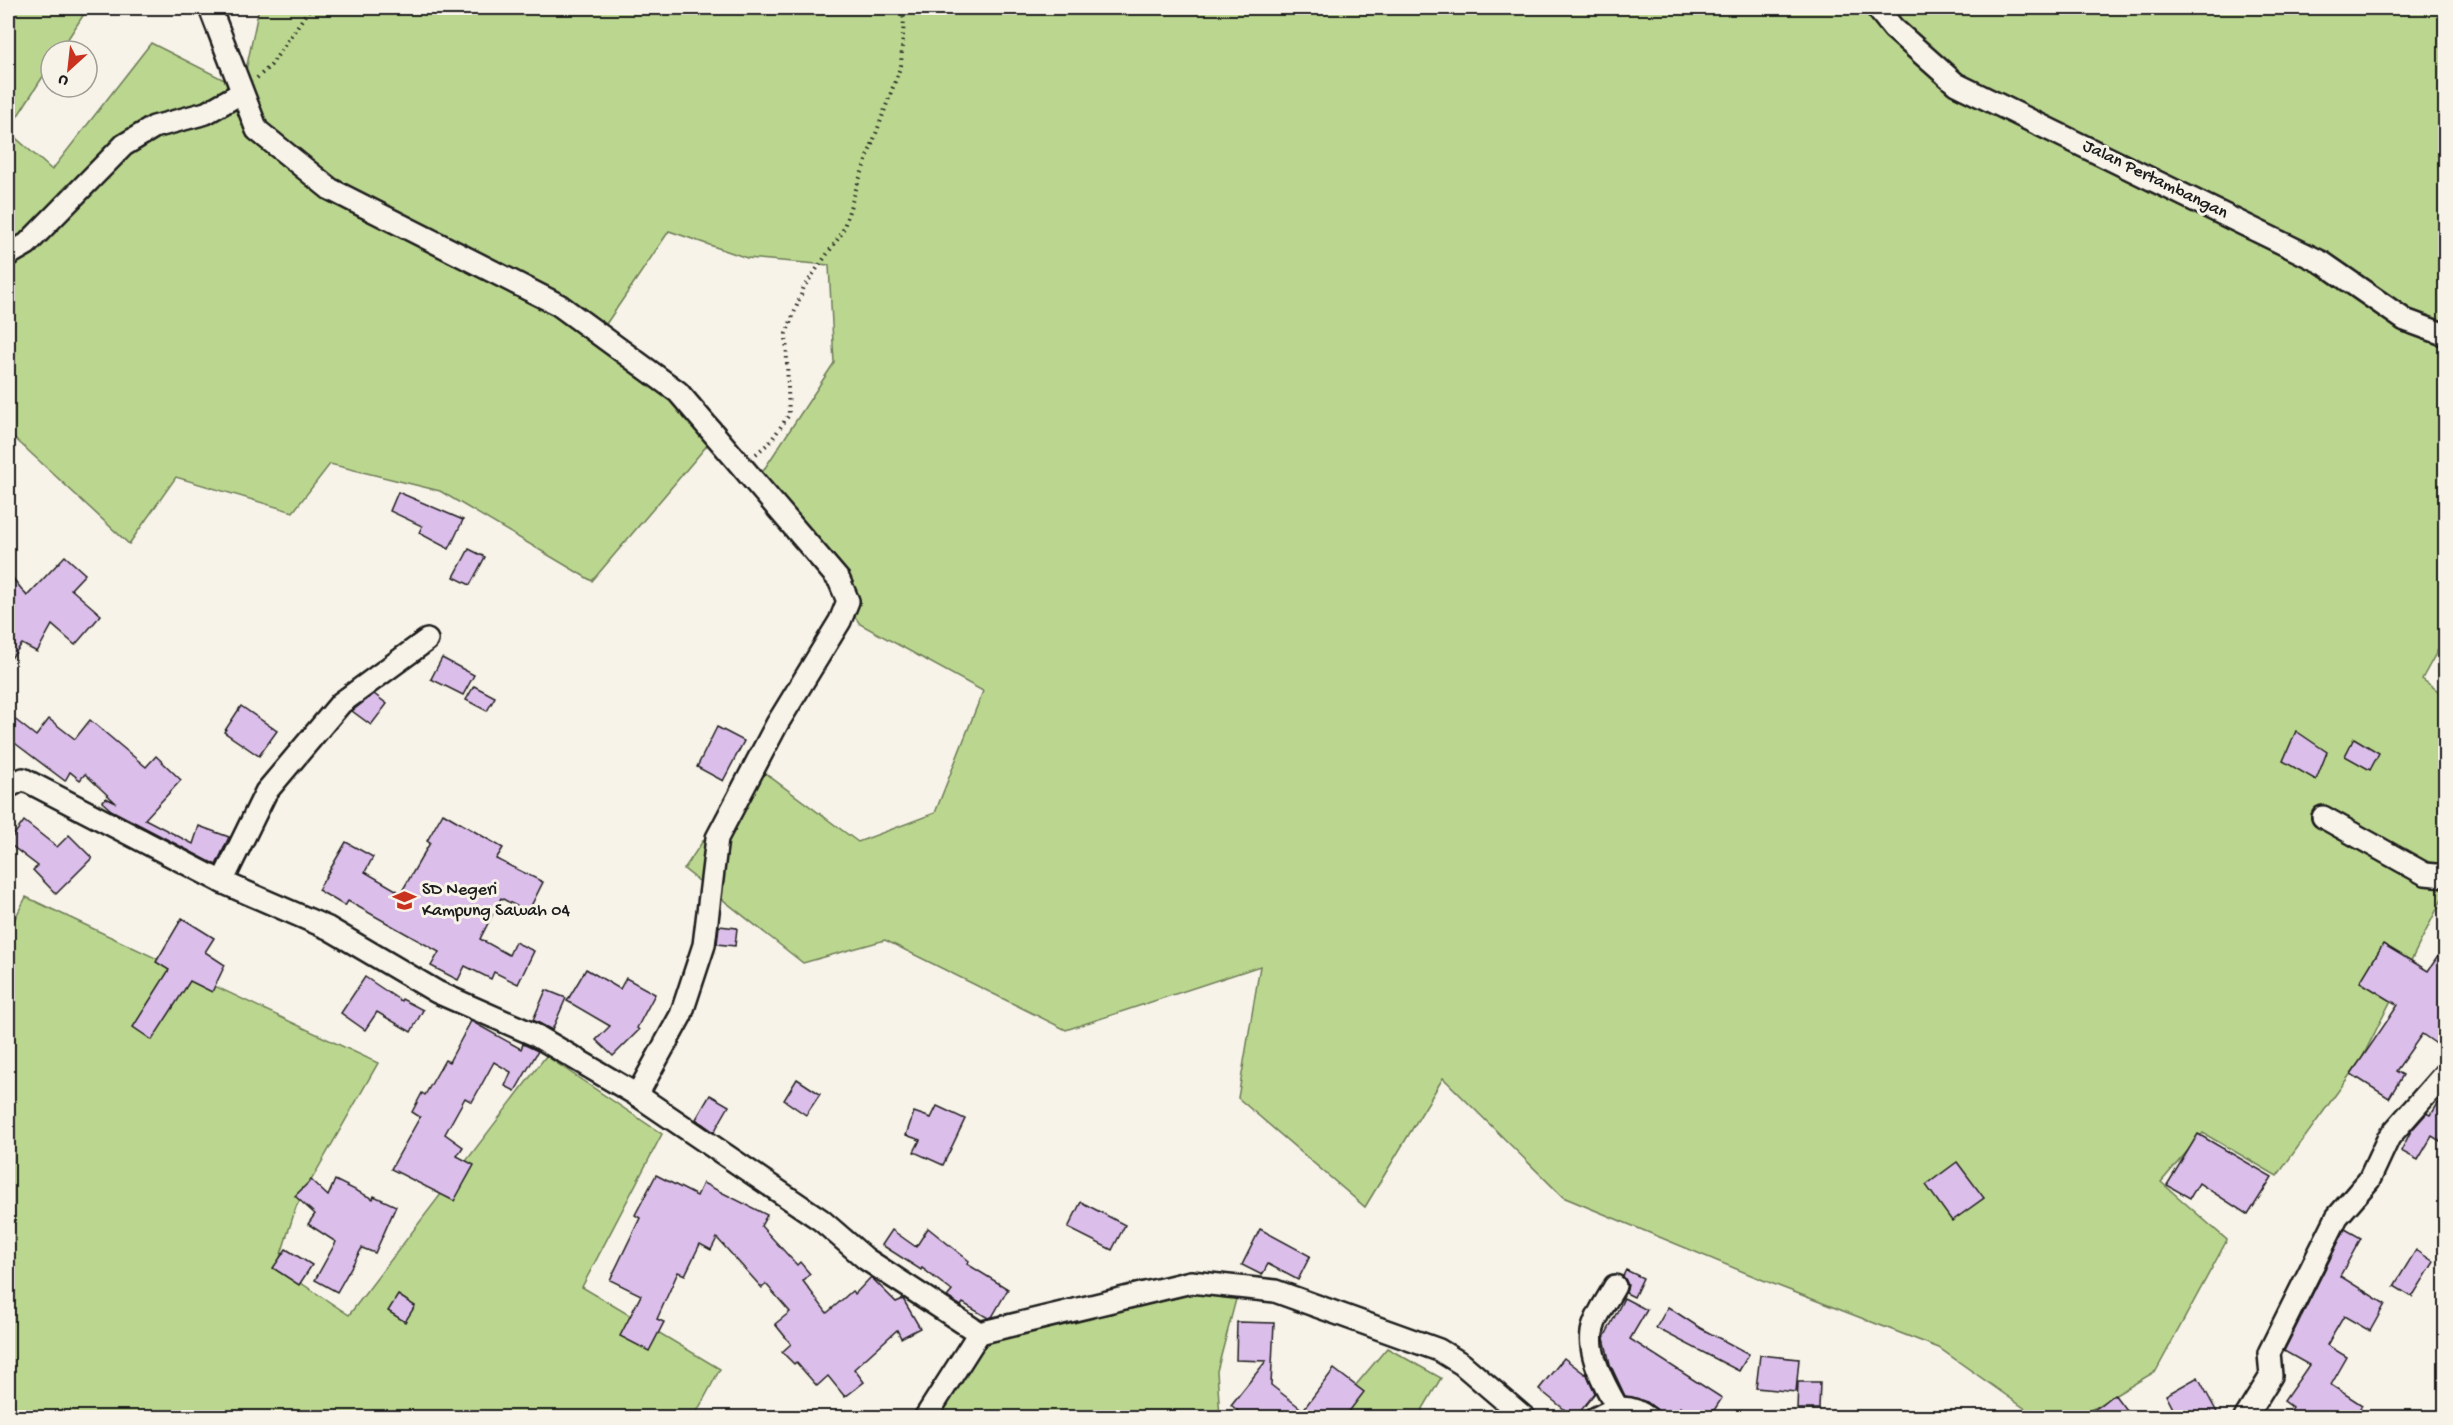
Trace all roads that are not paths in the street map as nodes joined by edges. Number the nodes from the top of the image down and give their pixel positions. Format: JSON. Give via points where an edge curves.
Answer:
{"nodes":[{"id":1,"x":210,"y":8,"type":"edge"},
{"id":2,"x":1877,"y":8,"type":"edge"},
{"id":3,"x":241,"y":93,"type":"junction"},
{"id":4,"x":8,"y":255,"type":"edge"},
{"id":5,"x":2445,"y":335,"type":"edge"},
{"id":6,"x":427,"y":640,"type":"dead end"},
{"id":7,"x":8,"y":787,"type":"edge"},
{"id":8,"x":2323,"y":818,"type":"dead end"},
{"id":9,"x":2445,"y":876,"type":"edge"},
{"id":10,"x":222,"y":882,"type":"junction"},
{"id":11,"x":2445,"y":1072,"type":"edge"},
{"id":12,"x":637,"y":1095,"type":"junction"},
{"id":13,"x":1616,"y":1286,"type":"dead end"},
{"id":14,"x":979,"y":1333,"type":"junction"},
{"id":15,"x":1617,"y":1407,"type":"junction"},
{"id":16,"x":925,"y":1418,"type":"edge"},
{"id":17,"x":1525,"y":1418,"type":"edge"},
{"id":18,"x":1596,"y":1418,"type":"edge"},
{"id":19,"x":1648,"y":1418,"type":"edge"},
{"id":20,"x":2245,"y":1418,"type":"edge"}],
"edges":[{"from":1,"to":3,"type":"street"},
{"from":2,"to":5,"type":"street","name":"Jalan Pertambangan","via":[[1893,28],[1956,84],[2323,263],[2405,320]]},
{"from":3,"to":4,"type":"street","via":[[206,113],[154,127],[124,145],[27,244]]},
{"from":3,"to":12,"type":"street","via":[[257,130],[330,189],[559,305],[678,392],[839,580],[848,601],[717,838],[704,945],[681,1015]]},
{"from":6,"to":10,"type":"street","via":[[342,703],[266,792]]},
{"from":7,"to":10,"type":"street","via":[[23,779]]},
{"from":8,"to":9,"type":"street","via":[[2425,874]]},
{"from":10,"to":12,"type":"street","via":[[328,928],[437,992],[535,1035]]},
{"from":11,"to":20,"type":"street","via":[[2389,1137],[2369,1180],[2337,1217],[2269,1353],[2271,1376]]},
{"from":12,"to":14,"type":"street","via":[[821,1220],[867,1259]]},
{"from":13,"to":15,"type":"street","via":[[1594,1326],[1591,1342]]},
{"from":14,"to":16,"type":"street"},
{"from":14,"to":17,"type":"street","via":[[1191,1282],[1275,1291],[1439,1350],[1462,1364]]},
{"from":15,"to":18,"type":"street"},
{"from":15,"to":19,"type":"street","via":[[1636,1409]]}]}
